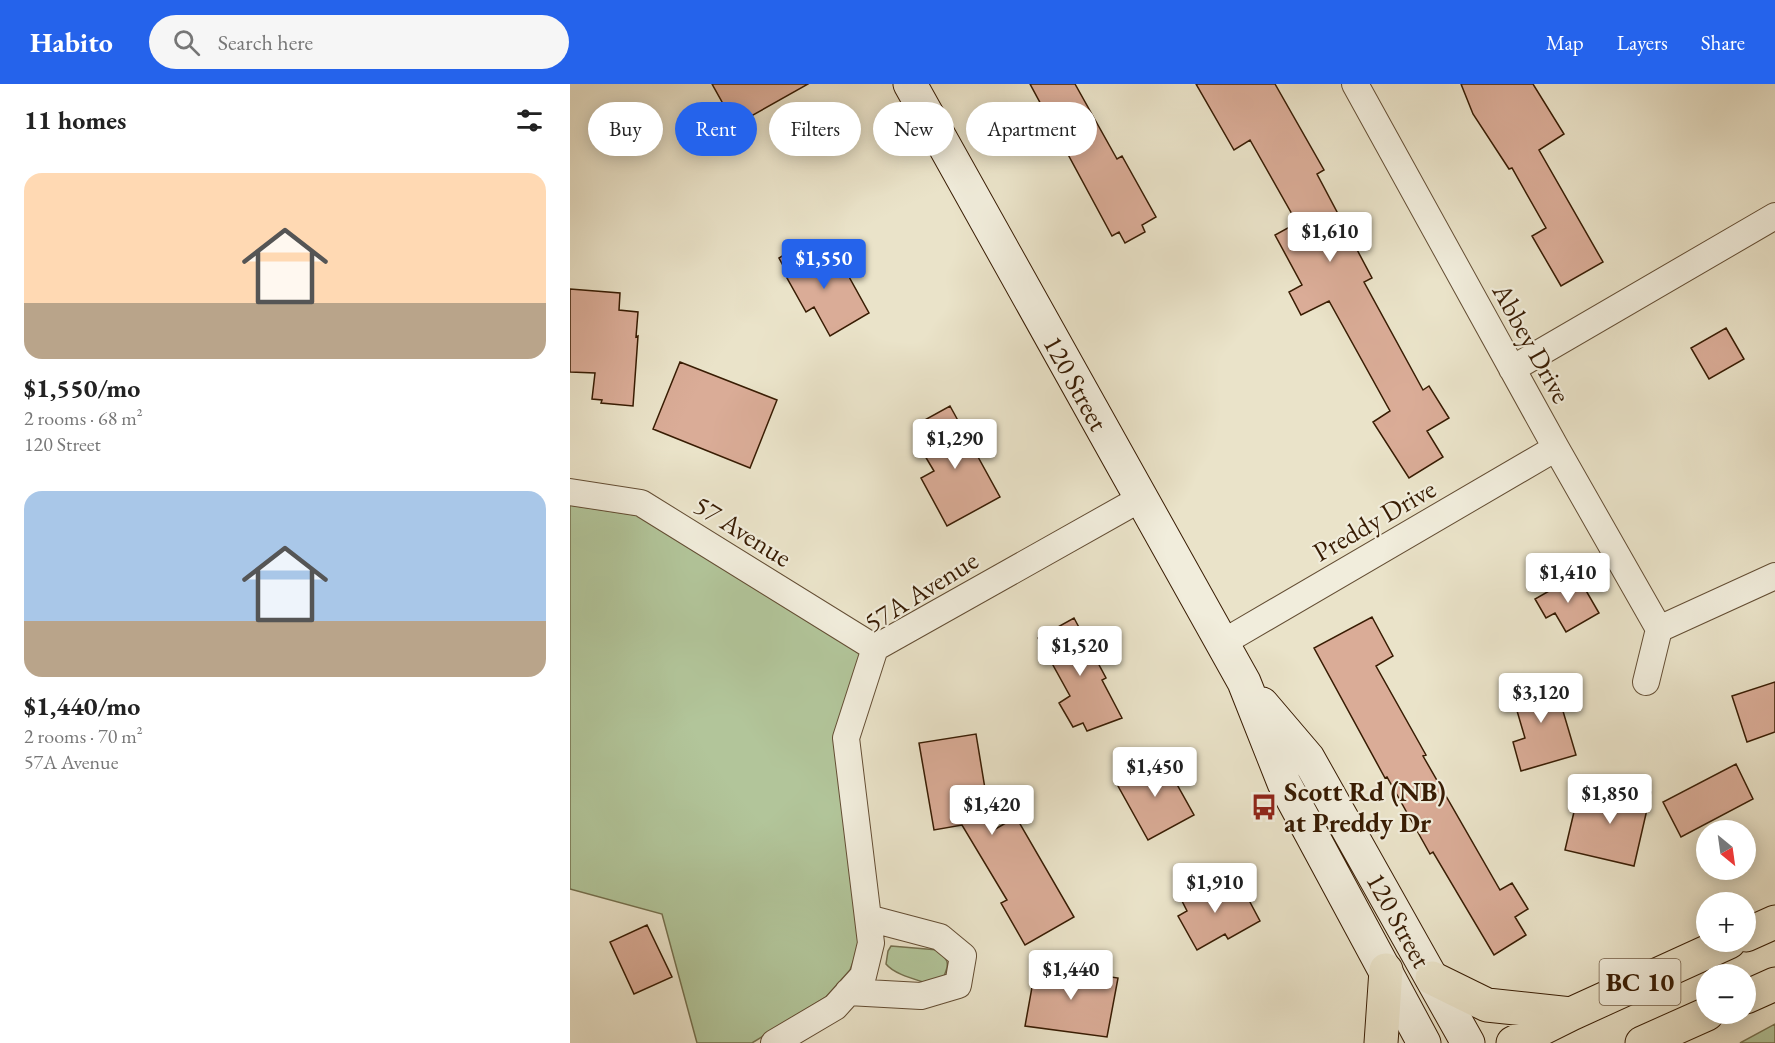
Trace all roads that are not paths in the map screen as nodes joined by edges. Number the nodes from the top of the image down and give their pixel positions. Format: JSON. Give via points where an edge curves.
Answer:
{"nodes":[{"id":1,"x":910,"y":84,"type":"edge"},
{"id":2,"x":1355,"y":84,"type":"edge"},
{"id":3,"x":1775,"y":216,"type":"edge"},
{"id":4,"x":1512,"y":369,"type":"junction"},
{"id":5,"x":1556,"y":448,"type":"junction"},
{"id":6,"x":570,"y":492,"type":"edge"},
{"id":7,"x":1140,"y":499,"type":"junction"},
{"id":8,"x":1775,"y":576,"type":"edge"},
{"id":9,"x":1659,"y":629,"type":"junction"},
{"id":10,"x":1222,"y":643,"type":"junction"},
{"id":11,"x":875,"y":648,"type":"junction"},
{"id":12,"x":1244,"y":682,"type":"junction"},
{"id":13,"x":1646,"y":682,"type":"dead end"},
{"id":14,"x":868,"y":918,"type":"junction"},
{"id":15,"x":1775,"y":922,"type":"edge"},
{"id":16,"x":1756,"y":931,"type":"edge"},
{"id":17,"x":1708,"y":952,"type":"edge"},
{"id":18,"x":1386,"y":970,"type":"junction"},
{"id":19,"x":1432,"y":978,"type":"junction"},
{"id":20,"x":1775,"y":984,"type":"edge"},
{"id":21,"x":848,"y":992,"type":"junction"},
{"id":22,"x":1756,"y":993,"type":"edge"},
{"id":23,"x":1571,"y":1014,"type":"junction"},
{"id":24,"x":1696,"y":1019,"type":"edge"},
{"id":25,"x":774,"y":1043,"type":"edge"},
{"id":26,"x":1381,"y":1043,"type":"edge"},
{"id":27,"x":1424,"y":1043,"type":"edge"},
{"id":28,"x":1468,"y":1043,"type":"edge"},
{"id":29,"x":1513,"y":1043,"type":"edge"},
{"id":30,"x":1642,"y":1043,"type":"edge"}],
"edges":[{"from":1,"to":7,"type":"street","name":"120 Street"},
{"from":2,"to":4,"type":"street","name":"Abbey Drive"},
{"from":3,"to":4,"type":"street"},
{"from":4,"to":5,"type":"street","name":"Abbey Drive"},
{"from":5,"to":9,"type":"street","name":"Abbey Drive"},
{"from":5,"to":10,"type":"street","name":"Preddy Drive"},
{"from":6,"to":11,"type":"street","name":"57 Avenue","via":[[641,503]]},
{"from":7,"to":10,"type":"street","name":"120 Street"},
{"from":7,"to":11,"type":"street","name":"57A Avenue"},
{"from":8,"to":9,"type":"street"},
{"from":9,"to":13,"type":"street"},
{"from":10,"to":12,"type":"street","name":"120 Street"},
{"from":11,"to":14,"type":"street","name":"57A Avenue","via":[[846,738]]},
{"from":12,"to":18,"type":"street","name":"120 Street","via":[[1284,783]]},
{"from":12,"to":19,"type":"street","name":"120 Street","via":[[1308,758]]},
{"from":14,"to":21,"type":"street","name":"57A Avenue","via":[[871,943],[863,976]]},
{"from":14,"to":21,"type":"street","via":[[940,937],[963,956],[958,985],[921,996]]},
{"from":15,"to":16,"type":"highway"},
{"from":17,"to":23,"type":"highway","number":"BC 10"},
{"from":18,"to":26,"type":"highway"},
{"from":18,"to":27,"type":"street","name":"120 Street"},
{"from":19,"to":23,"type":"highway","via":[[1487,1005]]},
{"from":19,"to":28,"type":"street","name":"120 Street"},
{"from":20,"to":22,"type":"highway"},
{"from":21,"to":25,"type":"street","name":"57A Avenue","via":[[835,1007]]},
{"from":23,"to":29,"type":"highway","number":"BC 10"},
{"from":24,"to":30,"type":"highway","number":"BC 10"}]}
